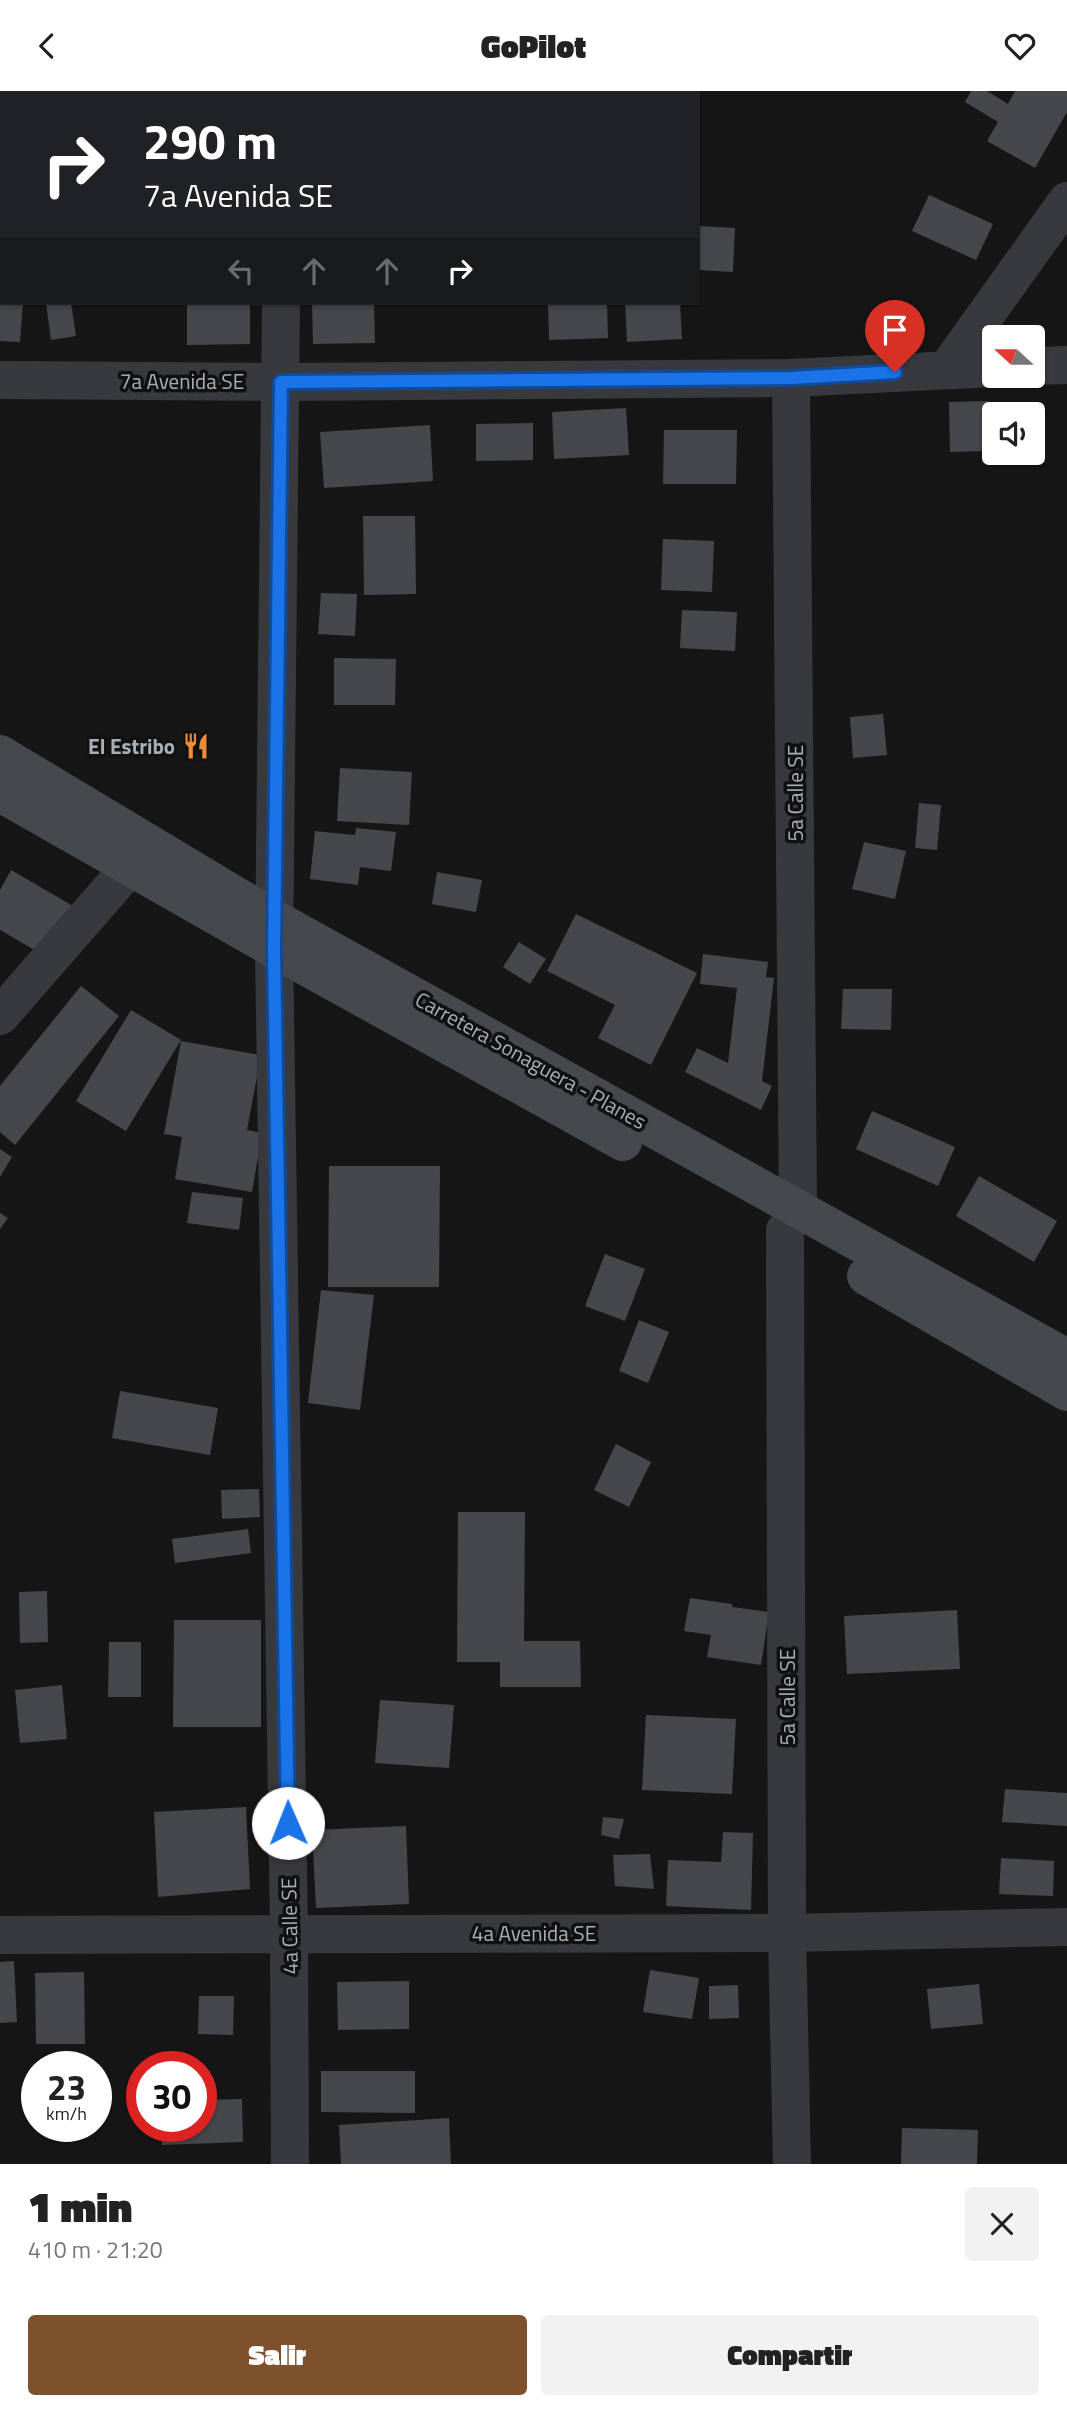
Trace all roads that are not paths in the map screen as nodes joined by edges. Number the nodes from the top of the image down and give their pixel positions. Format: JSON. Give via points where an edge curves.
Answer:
{"nodes":[{"id":1,"x":1067,"y":201,"type":"edge"},
{"id":2,"x":281,"y":305,"type":"edge"},
{"id":3,"x":1067,"y":365,"type":"edge"},
{"id":4,"x":1045,"y":366,"type":"edge"},
{"id":5,"x":982,"y":368,"type":"edge"},
{"id":6,"x":947,"y":369,"type":"junction"},
{"id":7,"x":792,"y":378,"type":"junction"},
{"id":8,"x":0,"y":380,"type":"edge"},
{"id":9,"x":281,"y":382,"type":"junction"},
{"id":10,"x":0,"y":754,"type":"edge"},
{"id":11,"x":0,"y":793,"type":"edge"},
{"id":12,"x":138,"y":854,"type":"junction"},
{"id":13,"x":274,"y":934,"type":"junction"},
{"id":14,"x":0,"y":1016,"type":"edge"},
{"id":15,"x":791,"y":1219,"type":"junction"},
{"id":16,"x":1067,"y":1358,"type":"edge"},
{"id":17,"x":1067,"y":1392,"type":"edge"},
{"id":18,"x":1067,"y":1927,"type":"edge"},
{"id":19,"x":289,"y":1933,"type":"junction"},
{"id":20,"x":787,"y":1933,"type":"junction"},
{"id":21,"x":0,"y":1935,"type":"edge"},
{"id":22,"x":290,"y":2164,"type":"edge"},
{"id":23,"x":792,"y":2164,"type":"edge"}],
"edges":[{"from":1,"to":6,"type":"street"},
{"from":2,"to":9,"type":"street","name":"4a Calle SE"},
{"from":3,"to":4,"type":"street"},
{"from":5,"to":6,"type":"street","name":"7a Avenida SE"},
{"from":6,"to":7,"type":"street","name":"7a Avenida SE"},
{"from":7,"to":9,"type":"street","name":"7a Avenida SE"},
{"from":7,"to":15,"type":"street","name":"5a Calle SE"},
{"from":8,"to":9,"type":"street","name":"7a Avenida SE"},
{"from":9,"to":13,"type":"street","name":"4a Calle SE"},
{"from":10,"to":12,"type":"main road","name":"Carretera Sonaguera - Planes"},
{"from":11,"to":12,"type":"main road","name":"Carretera Sonaguera - Planes"},
{"from":12,"to":13,"type":"main road","name":"Carretera Sonaguera - Planes"},
{"from":12,"to":14,"type":"street"},
{"from":13,"to":15,"type":"main road","name":"Carretera Sonaguera - Planes"},
{"from":13,"to":19,"type":"street","name":"4a Calle SE"},
{"from":15,"to":16,"type":"main road","name":"Carretera Sonaguera - Planes"},
{"from":15,"to":17,"type":"main road","name":"Carretera Sonaguera - Planes"},
{"from":15,"to":20,"type":"street","name":"5a Calle SE"},
{"from":18,"to":20,"type":"street","name":"4a Avenida SE"},
{"from":19,"to":20,"type":"street","name":"4a Avenida SE"},
{"from":19,"to":21,"type":"street","name":"4a Avenida SE"},
{"from":19,"to":22,"type":"street","name":"4a Calle SE"},
{"from":20,"to":23,"type":"street","name":"5a Calle SE"}]}
